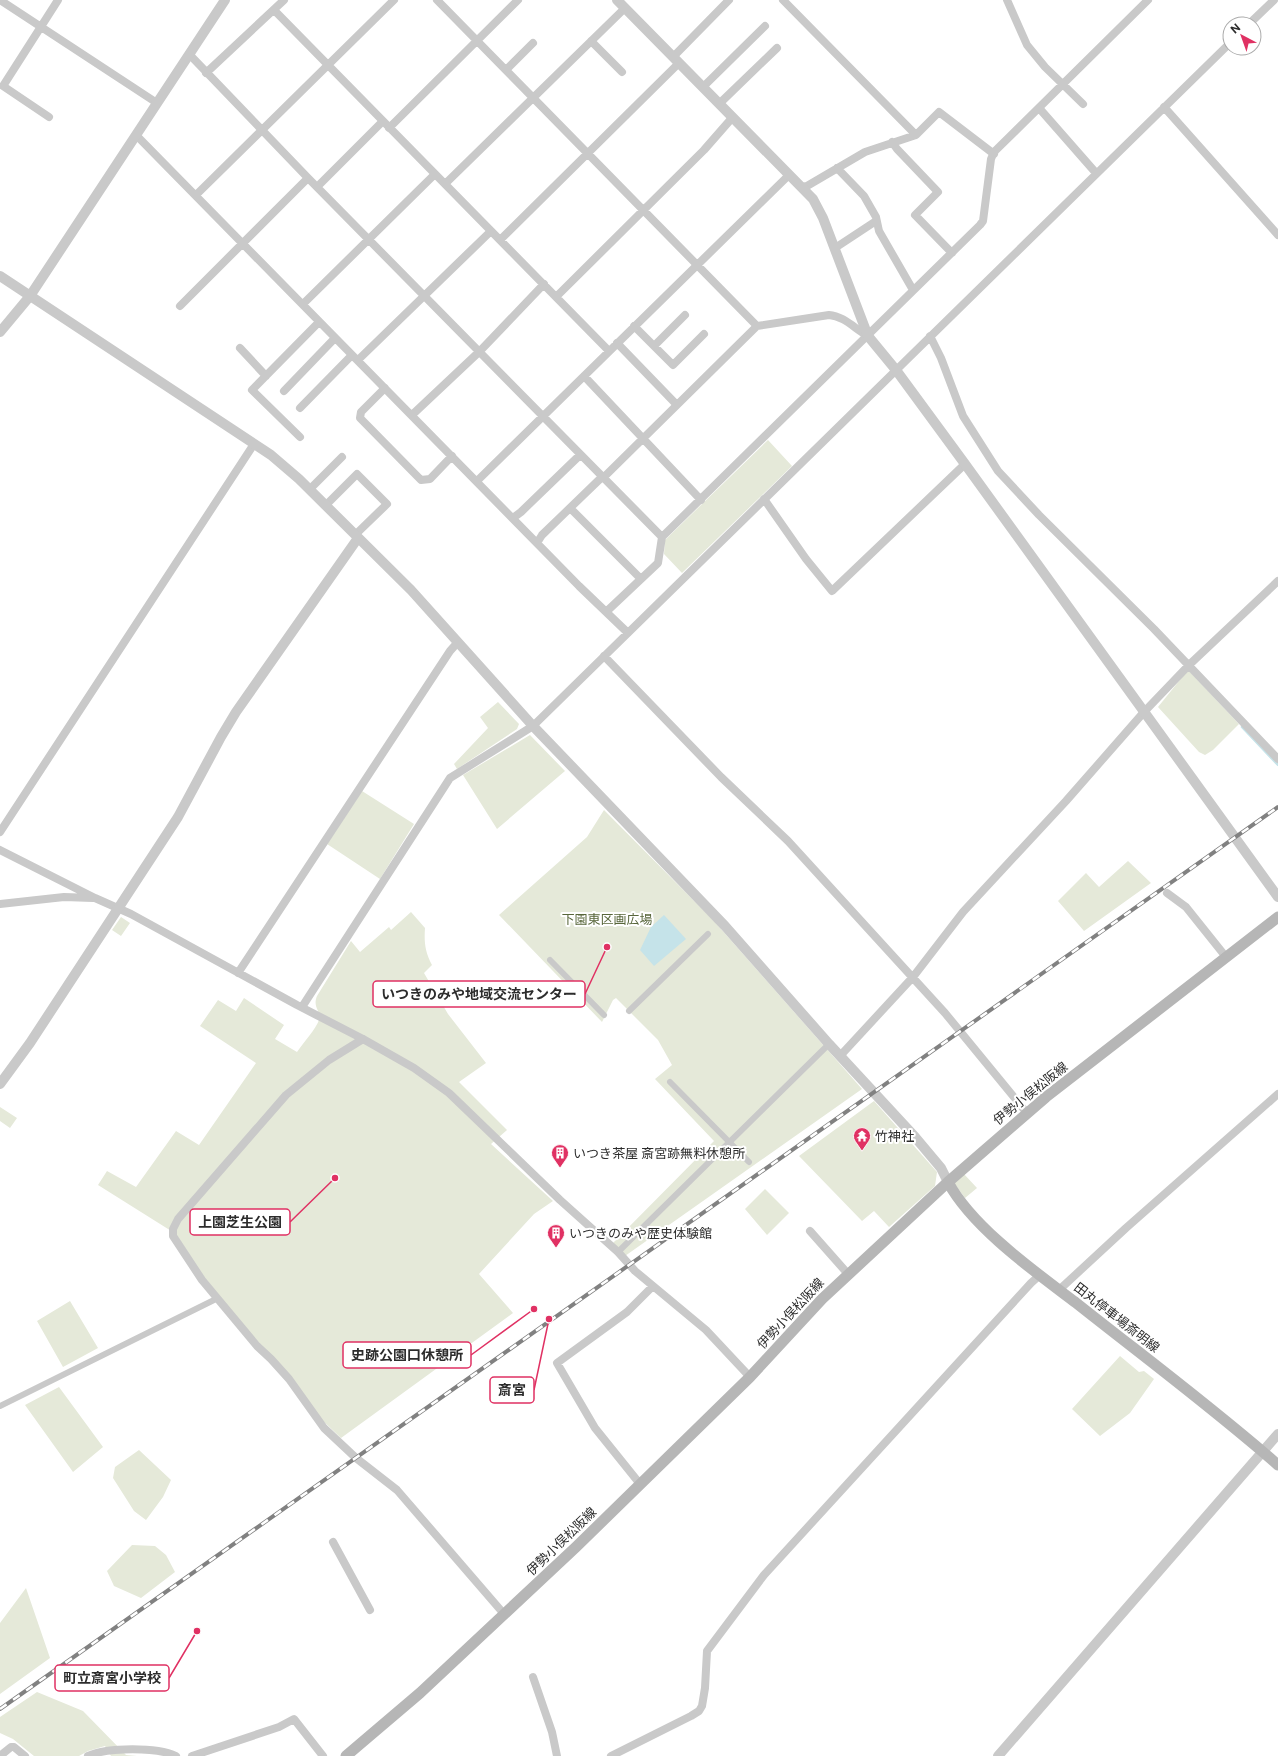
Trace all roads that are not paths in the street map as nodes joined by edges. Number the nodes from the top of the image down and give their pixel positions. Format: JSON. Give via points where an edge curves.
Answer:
{"nodes":[{"id":1,"x":0,"y":0,"type":"edge"},
{"id":2,"x":58,"y":0,"type":"edge"},
{"id":3,"x":225,"y":0,"type":"edge"},
{"id":4,"x":284,"y":0,"type":"edge"},
{"id":5,"x":394,"y":0,"type":"edge"},
{"id":6,"x":437,"y":0,"type":"edge"},
{"id":7,"x":518,"y":0,"type":"edge"},
{"id":8,"x":617,"y":0,"type":"edge"},
{"id":9,"x":729,"y":0,"type":"edge"},
{"id":10,"x":783,"y":0,"type":"edge"},
{"id":11,"x":1007,"y":0,"type":"edge"},
{"id":12,"x":1148,"y":0,"type":"edge"},
{"id":13,"x":1274,"y":0,"type":"edge"},
{"id":14,"x":625,"y":8,"type":"junction"},
{"id":15,"x":274,"y":10,"type":"junction"},
{"id":16,"x":1257,"y":16,"type":"edge"},
{"id":17,"x":765,"y":26,"type":"dead end"},
{"id":18,"x":42,"y":28,"type":"junction"},
{"id":19,"x":476,"y":41,"type":"junction"},
{"id":20,"x":591,"y":41,"type":"junction"},
{"id":21,"x":533,"y":44,"type":"dead end"},
{"id":22,"x":776,"y":48,"type":"dead end"},
{"id":23,"x":1222,"y":51,"type":"edge"},
{"id":24,"x":189,"y":54,"type":"junction"},
{"id":25,"x":676,"y":60,"type":"junction"},
{"id":26,"x":328,"y":64,"type":"junction"},
{"id":27,"x":506,"y":70,"type":"junction"},
{"id":28,"x":622,"y":72,"type":"dead end"},
{"id":29,"x":206,"y":73,"type":"junction"},
{"id":30,"x":1063,"y":84,"type":"junction"},
{"id":31,"x":703,"y":87,"type":"junction"},
{"id":32,"x":533,"y":98,"type":"junction"},
{"id":33,"x":157,"y":103,"type":"junction"},
{"id":34,"x":719,"y":104,"type":"junction"},
{"id":35,"x":1083,"y":104,"type":"dead end"},
{"id":36,"x":1164,"y":107,"type":"junction"},
{"id":37,"x":1039,"y":108,"type":"junction"},
{"id":38,"x":49,"y":117,"type":"dead end"},
{"id":39,"x":732,"y":118,"type":"junction"},
{"id":40,"x":383,"y":121,"type":"junction"},
{"id":41,"x":389,"y":128,"type":"junction"},
{"id":42,"x":262,"y":130,"type":"junction"},
{"id":43,"x":136,"y":135,"type":"junction"},
{"id":44,"x":916,"y":135,"type":"junction"},
{"id":45,"x":892,"y":142,"type":"junction"},
{"id":46,"x":588,"y":154,"type":"junction"},
{"id":47,"x":994,"y":154,"type":"junction"},
{"id":48,"x":837,"y":168,"type":"junction"},
{"id":49,"x":1096,"y":173,"type":"junction"},
{"id":50,"x":435,"y":174,"type":"junction"},
{"id":51,"x":789,"y":175,"type":"junction"},
{"id":52,"x":308,"y":178,"type":"junction"},
{"id":53,"x":445,"y":184,"type":"junction"},
{"id":54,"x":317,"y":187,"type":"junction"},
{"id":55,"x":801,"y":187,"type":"junction"},
{"id":56,"x":196,"y":195,"type":"junction"},
{"id":57,"x":643,"y":210,"type":"junction"},
{"id":58,"x":876,"y":221,"type":"junction"},
{"id":59,"x":491,"y":230,"type":"junction"},
{"id":60,"x":1278,"y":235,"type":"edge"},
{"id":61,"x":369,"y":239,"type":"junction"},
{"id":62,"x":500,"y":240,"type":"junction"},
{"id":63,"x":243,"y":243,"type":"junction"},
{"id":64,"x":835,"y":248,"type":"junction"},
{"id":65,"x":952,"y":253,"type":"junction"},
{"id":66,"x":698,"y":265,"type":"junction"},
{"id":67,"x":0,"y":276,"type":"edge"},
{"id":68,"x":544,"y":284,"type":"junction"},
{"id":69,"x":914,"y":290,"type":"junction"},
{"id":70,"x":424,"y":295,"type":"junction"},
{"id":71,"x":30,"y":296,"type":"junction"},
{"id":72,"x":556,"y":296,"type":"junction"},
{"id":73,"x":303,"y":304,"type":"junction"},
{"id":74,"x":180,"y":306,"type":"dead end"},
{"id":75,"x":685,"y":315,"type":"dead end"},
{"id":76,"x":319,"y":322,"type":"junction"},
{"id":77,"x":634,"y":326,"type":"junction"},
{"id":78,"x":757,"y":326,"type":"junction"},
{"id":79,"x":0,"y":332,"type":"edge"},
{"id":80,"x":704,"y":334,"type":"dead end"},
{"id":81,"x":868,"y":336,"type":"junction"},
{"id":82,"x":930,"y":336,"type":"junction"},
{"id":83,"x":335,"y":338,"type":"junction"},
{"id":84,"x":617,"y":343,"type":"junction"},
{"id":85,"x":654,"y":346,"type":"junction"},
{"id":86,"x":240,"y":348,"type":"dead end"},
{"id":87,"x":480,"y":351,"type":"junction"},
{"id":88,"x":609,"y":351,"type":"junction"},
{"id":89,"x":355,"y":357,"type":"junction"},
{"id":90,"x":896,"y":370,"type":"junction"},
{"id":91,"x":266,"y":376,"type":"junction"},
{"id":92,"x":584,"y":376,"type":"junction"},
{"id":93,"x":385,"y":388,"type":"junction"},
{"id":94,"x":284,"y":392,"type":"dead end"},
{"id":95,"x":676,"y":404,"type":"junction"},
{"id":96,"x":300,"y":408,"type":"dead end"},
{"id":97,"x":412,"y":415,"type":"junction"},
{"id":98,"x":543,"y":417,"type":"junction"},
{"id":99,"x":300,"y":437,"type":"dead end"},
{"id":100,"x":642,"y":439,"type":"junction"},
{"id":101,"x":254,"y":444,"type":"junction"},
{"id":102,"x":580,"y":455,"type":"junction"},
{"id":103,"x":452,"y":456,"type":"junction"},
{"id":104,"x":342,"y":457,"type":"dead end"},
{"id":105,"x":965,"y":464,"type":"junction"},
{"id":106,"x":602,"y":477,"type":"junction"},
{"id":107,"x":477,"y":481,"type":"junction"},
{"id":108,"x":310,"y":489,"type":"junction"},
{"id":109,"x":764,"y":499,"type":"junction"},
{"id":110,"x":701,"y":500,"type":"junction"},
{"id":111,"x":326,"y":505,"type":"junction"},
{"id":112,"x":570,"y":508,"type":"junction"},
{"id":113,"x":513,"y":518,"type":"junction"},
{"id":114,"x":357,"y":537,"type":"junction"},
{"id":115,"x":662,"y":537,"type":"junction"},
{"id":116,"x":537,"y":543,"type":"junction"},
{"id":117,"x":641,"y":579,"type":"junction"},
{"id":118,"x":1278,"y":581,"type":"edge"},
{"id":119,"x":606,"y":612,"type":"junction"},
{"id":120,"x":628,"y":633,"type":"junction"},
{"id":121,"x":458,"y":642,"type":"junction"},
{"id":122,"x":604,"y":656,"type":"junction"},
{"id":123,"x":1189,"y":665,"type":"junction"},
{"id":124,"x":1144,"y":712,"type":"junction"},
{"id":125,"x":533,"y":726,"type":"junction"},
{"id":126,"x":1278,"y":759,"type":"edge"},
{"id":127,"x":0,"y":832,"type":"edge"},
{"id":128,"x":0,"y":850,"type":"edge"},
{"id":129,"x":1167,"y":893,"type":"dead end"},
{"id":130,"x":96,"y":898,"type":"junction"},
{"id":131,"x":1278,"y":898,"type":"edge"},
{"id":132,"x":0,"y":904,"type":"edge"},
{"id":133,"x":118,"y":909,"type":"junction"},
{"id":134,"x":1278,"y":916,"type":"edge"},
{"id":135,"x":708,"y":934,"type":"dead end"},
{"id":136,"x":1226,"y":957,"type":"junction"},
{"id":137,"x":550,"y":960,"type":"dead end"},
{"id":138,"x":238,"y":972,"type":"junction"},
{"id":139,"x":913,"y":977,"type":"junction"},
{"id":140,"x":302,"y":1007,"type":"junction"},
{"id":141,"x":629,"y":1011,"type":"dead end"},
{"id":142,"x":604,"y":1015,"type":"dead end"},
{"id":143,"x":363,"y":1039,"type":"junction"},
{"id":144,"x":829,"y":1044,"type":"junction"},
{"id":145,"x":840,"y":1056,"type":"junction"},
{"id":146,"x":670,"y":1082,"type":"dead end"},
{"id":147,"x":0,"y":1084,"type":"edge"},
{"id":148,"x":1278,"y":1094,"type":"edge"},
{"id":149,"x":1027,"y":1113,"type":"junction"},
{"id":150,"x":729,"y":1142,"type":"junction"},
{"id":151,"x":748,"y":1162,"type":"dead end"},
{"id":152,"x":948,"y":1182,"type":"junction"},
{"id":153,"x":810,"y":1232,"type":"dead end"},
{"id":154,"x":618,"y":1252,"type":"junction"},
{"id":155,"x":848,"y":1274,"type":"junction"},
{"id":156,"x":1040,"y":1276,"type":"junction"},
{"id":157,"x":653,"y":1286,"type":"junction"},
{"id":158,"x":1059,"y":1290,"type":"junction"},
{"id":159,"x":216,"y":1299,"type":"junction"},
{"id":160,"x":750,"y":1378,"type":"junction"},
{"id":161,"x":0,"y":1406,"type":"edge"},
{"id":162,"x":1278,"y":1434,"type":"edge"},
{"id":163,"x":1262,"y":1451,"type":"junction"},
{"id":164,"x":1278,"y":1465,"type":"edge"},
{"id":165,"x":640,"y":1484,"type":"junction"},
{"id":166,"x":333,"y":1542,"type":"dead end"},
{"id":167,"x":370,"y":1610,"type":"dead end"},
{"id":168,"x":504,"y":1614,"type":"junction"},
{"id":169,"x":533,"y":1677,"type":"dead end"},
{"id":170,"x":0,"y":1756,"type":"edge"},
{"id":171,"x":25,"y":1756,"type":"edge"},
{"id":172,"x":88,"y":1756,"type":"edge"},
{"id":173,"x":176,"y":1756,"type":"edge"},
{"id":174,"x":192,"y":1756,"type":"edge"},
{"id":175,"x":323,"y":1756,"type":"edge"},
{"id":176,"x":346,"y":1756,"type":"edge"},
{"id":177,"x":557,"y":1756,"type":"edge"},
{"id":178,"x":611,"y":1756,"type":"edge"},
{"id":179,"x":998,"y":1756,"type":"edge"}],
"edges":[{"from":1,"to":18,"type":"street"},
{"from":2,"to":18,"type":"street"},
{"from":3,"to":24,"type":"street"},
{"from":4,"to":15,"type":"street"},
{"from":5,"to":26,"type":"street"},
{"from":6,"to":19,"type":"street"},
{"from":7,"to":19,"type":"street"},
{"from":8,"to":14,"type":"street"},
{"from":9,"to":25,"type":"street"},
{"from":10,"to":44,"type":"street"},
{"from":11,"to":30,"type":"street","via":[[1027,45]]},
{"from":12,"to":30,"type":"street"},
{"from":13,"to":16,"type":"street"},
{"from":14,"to":20,"type":"street"},
{"from":14,"to":25,"type":"street"},
{"from":15,"to":26,"type":"street"},
{"from":15,"to":29,"type":"street"},
{"from":17,"to":31,"type":"street"},
{"from":18,"to":33,"type":"street"},
{"from":18,"to":38,"type":"street","via":[[3,86]]},
{"from":19,"to":27,"type":"street"},
{"from":19,"to":41,"type":"street"},
{"from":20,"to":28,"type":"street"},
{"from":20,"to":32,"type":"street"},
{"from":21,"to":27,"type":"street"},
{"from":22,"to":34,"type":"street"},
{"from":23,"to":36,"type":"street"},
{"from":24,"to":29,"type":"street"},
{"from":24,"to":33,"type":"street"},
{"from":25,"to":31,"type":"street"},
{"from":25,"to":46,"type":"street"},
{"from":26,"to":40,"type":"street"},
{"from":26,"to":42,"type":"street"},
{"from":27,"to":32,"type":"street"},
{"from":29,"to":42,"type":"street"},
{"from":30,"to":35,"type":"street"},
{"from":30,"to":37,"type":"street"},
{"from":31,"to":34,"type":"street"},
{"from":32,"to":46,"type":"street"},
{"from":32,"to":53,"type":"street"},
{"from":33,"to":43,"type":"street"},
{"from":34,"to":39,"type":"street"},
{"from":36,"to":49,"type":"street"},
{"from":36,"to":60,"type":"street"},
{"from":37,"to":47,"type":"street"},
{"from":37,"to":49,"type":"street"},
{"from":39,"to":51,"type":"street"},
{"from":39,"to":57,"type":"street","via":[[704,150]]},
{"from":40,"to":41,"type":"street"},
{"from":40,"to":54,"type":"street"},
{"from":41,"to":50,"type":"street"},
{"from":42,"to":52,"type":"street"},
{"from":42,"to":56,"type":"street"},
{"from":43,"to":56,"type":"street"},
{"from":43,"to":71,"type":"street"},
{"from":44,"to":45,"type":"street"},
{"from":44,"to":47,"type":"street","via":[[939,112]]},
{"from":45,"to":48,"type":"street","via":[[865,152]]},
{"from":45,"to":65,"type":"street","via":[[938,192],[915,215]]},
{"from":46,"to":57,"type":"street"},
{"from":46,"to":62,"type":"street"},
{"from":47,"to":65,"type":"street","via":[[991,159],[983,221]]},
{"from":48,"to":55,"type":"street"},
{"from":48,"to":58,"type":"street","via":[[864,196]]},
{"from":49,"to":82,"type":"street"},
{"from":50,"to":53,"type":"street"},
{"from":50,"to":61,"type":"street"},
{"from":51,"to":55,"type":"street"},
{"from":51,"to":66,"type":"street"},
{"from":52,"to":54,"type":"street"},
{"from":52,"to":63,"type":"street"},
{"from":53,"to":59,"type":"street"},
{"from":54,"to":61,"type":"street"},
{"from":55,"to":64,"type":"street","via":[[818,206]]},
{"from":56,"to":63,"type":"street"},
{"from":57,"to":66,"type":"street"},
{"from":57,"to":72,"type":"street"},
{"from":58,"to":64,"type":"street"},
{"from":58,"to":69,"type":"street","via":[[878,231]]},
{"from":59,"to":62,"type":"street"},
{"from":59,"to":70,"type":"street"},
{"from":61,"to":70,"type":"street"},
{"from":61,"to":73,"type":"street"},
{"from":62,"to":68,"type":"street"},
{"from":63,"to":73,"type":"street"},
{"from":63,"to":74,"type":"street"},
{"from":64,"to":81,"type":"street"},
{"from":65,"to":69,"type":"street"},
{"from":66,"to":77,"type":"street"},
{"from":66,"to":78,"type":"street"},
{"from":67,"to":71,"type":"street"},
{"from":68,"to":72,"type":"street"},
{"from":68,"to":87,"type":"street"},
{"from":69,"to":81,"type":"street"},
{"from":70,"to":87,"type":"street"},
{"from":70,"to":89,"type":"street"},
{"from":71,"to":79,"type":"street"},
{"from":71,"to":101,"type":"street"},
{"from":72,"to":88,"type":"street"},
{"from":73,"to":76,"type":"street"},
{"from":75,"to":85,"type":"street"},
{"from":76,"to":83,"type":"street"},
{"from":76,"to":91,"type":"street"},
{"from":77,"to":84,"type":"street"},
{"from":77,"to":85,"type":"street"},
{"from":78,"to":81,"type":"street","via":[[829,315],[837,316]]},
{"from":78,"to":95,"type":"street"},
{"from":80,"to":85,"type":"street","via":[[673,365]]},
{"from":81,"to":90,"type":"street"},
{"from":81,"to":110,"type":"street"},
{"from":82,"to":90,"type":"street"},
{"from":82,"to":123,"type":"street","via":[[963,416],[998,471],[1038,515]]},
{"from":83,"to":89,"type":"street"},
{"from":83,"to":94,"type":"street"},
{"from":84,"to":88,"type":"street"},
{"from":84,"to":95,"type":"street"},
{"from":86,"to":91,"type":"street"},
{"from":87,"to":97,"type":"street"},
{"from":87,"to":98,"type":"street"},
{"from":88,"to":92,"type":"street"},
{"from":89,"to":93,"type":"street"},
{"from":89,"to":96,"type":"street"},
{"from":90,"to":105,"type":"street"},
{"from":90,"to":109,"type":"street"},
{"from":91,"to":99,"type":"street","via":[[252,390]]},
{"from":92,"to":98,"type":"street"},
{"from":92,"to":100,"type":"street"},
{"from":93,"to":97,"type":"street"},
{"from":93,"to":103,"type":"street","via":[[361,412],[360,418],[421,480],[430,479]]},
{"from":95,"to":100,"type":"street"},
{"from":97,"to":103,"type":"street"},
{"from":98,"to":102,"type":"street"},
{"from":98,"to":107,"type":"street"},
{"from":100,"to":106,"type":"street"},
{"from":100,"to":110,"type":"street"},
{"from":101,"to":108,"type":"street","via":[[280,462]]},
{"from":101,"to":127,"type":"street"},
{"from":102,"to":106,"type":"street"},
{"from":102,"to":113,"type":"street"},
{"from":103,"to":107,"type":"street"},
{"from":104,"to":108,"type":"street"},
{"from":105,"to":109,"type":"street","via":[[832,591]]},
{"from":105,"to":124,"type":"street"},
{"from":106,"to":112,"type":"street"},
{"from":106,"to":115,"type":"street"},
{"from":107,"to":113,"type":"street"},
{"from":108,"to":111,"type":"street"},
{"from":109,"to":120,"type":"street"},
{"from":110,"to":115,"type":"street"},
{"from":111,"to":114,"type":"street"},
{"from":111,"to":114,"type":"street","via":[[357,474],[387,504]]},
{"from":112,"to":116,"type":"street"},
{"from":112,"to":117,"type":"street"},
{"from":113,"to":116,"type":"street"},
{"from":114,"to":121,"type":"street"},
{"from":114,"to":133,"type":"street","via":[[236,712],[178,817]]},
{"from":115,"to":117,"type":"street","via":[[658,563]]},
{"from":116,"to":119,"type":"street"},
{"from":117,"to":119,"type":"street"},
{"from":118,"to":123,"type":"street"},
{"from":119,"to":120,"type":"street"},
{"from":120,"to":122,"type":"street"},
{"from":121,"to":125,"type":"street"},
{"from":121,"to":138,"type":"street"},
{"from":122,"to":125,"type":"street"},
{"from":122,"to":139,"type":"street","via":[[721,777],[788,841]]},
{"from":123,"to":124,"type":"street"},
{"from":123,"to":126,"type":"street"},
{"from":124,"to":131,"type":"street"},
{"from":124,"to":139,"type":"street","via":[[963,912]]},
{"from":125,"to":140,"type":"street","via":[[450,778]]},
{"from":125,"to":144,"type":"street","via":[[725,926]]},
{"from":128,"to":130,"type":"street"},
{"from":129,"to":136,"type":"street","via":[[1186,907]]},
{"from":130,"to":132,"type":"street"},
{"from":130,"to":133,"type":"street"},
{"from":133,"to":138,"type":"street"},
{"from":133,"to":147,"type":"street"},
{"from":134,"to":136,"type":"main road","name":"伊勢小俣松阪線"},
{"from":135,"to":141,"type":"street"},
{"from":136,"to":149,"type":"main road","name":"伊勢小俣松阪線"},
{"from":137,"to":142,"type":"street"},
{"from":138,"to":140,"type":"street"},
{"from":139,"to":145,"type":"street"},
{"from":139,"to":149,"type":"street"},
{"from":140,"to":143,"type":"street"},
{"from":143,"to":154,"type":"street","via":[[414,1068],[449,1092]]},
{"from":143,"to":159,"type":"street","via":[[329,1060],[286,1095],[178,1219],[173,1236]]},
{"from":144,"to":145,"type":"street"},
{"from":144,"to":150,"type":"street"},
{"from":145,"to":152,"type":"street","via":[[918,1140],[941,1168]]},
{"from":146,"to":150,"type":"street"},
{"from":148,"to":158,"type":"street"},
{"from":149,"to":152,"type":"main road","name":"伊勢小俣松阪線"},
{"from":150,"to":151,"type":"street"},
{"from":150,"to":154,"type":"street"},
{"from":152,"to":155,"type":"main road","name":"伊勢小俣松阪線"},
{"from":152,"to":156,"type":"main road","name":"田丸停車場斎明線","via":[[970,1213]]},
{"from":153,"to":155,"type":"street"},
{"from":154,"to":157,"type":"street"},
{"from":155,"to":160,"type":"main road","name":"伊勢小俣松阪線","via":[[797,1325]]},
{"from":156,"to":158,"type":"main road","name":"田丸停車場斎明線"},
{"from":156,"to":178,"type":"street","via":[[764,1575],[707,1651],[705,1688],[699,1711]]},
{"from":157,"to":160,"type":"street","via":[[706,1330]]},
{"from":157,"to":165,"type":"street","via":[[627,1312],[557,1363],[595,1428]]},
{"from":158,"to":163,"type":"main road","name":"田丸停車場斎明線"},
{"from":159,"to":161,"type":"street"},
{"from":159,"to":168,"type":"street","via":[[256,1346],[272,1359],[289,1379],[324,1428],[356,1458],[397,1490]]},
{"from":160,"to":165,"type":"main road","name":"伊勢小俣松阪線"},
{"from":162,"to":163,"type":"street"},
{"from":163,"to":164,"type":"main road","name":"田丸停車場斎明線"},
{"from":163,"to":179,"type":"street"},
{"from":165,"to":168,"type":"main road","name":"伊勢小俣松阪線"},
{"from":166,"to":167,"type":"street"},
{"from":168,"to":176,"type":"main road","name":"伊勢小俣松阪線","via":[[420,1693]]},
{"from":169,"to":177,"type":"street","via":[[552,1732]]},
{"from":170,"to":171,"type":"street","via":[[11,1747]]},
{"from":172,"to":173,"type":"street","via":[[127,1750],[165,1752]]},
{"from":174,"to":175,"type":"street","via":[[279,1727],[294,1719]]}]}
